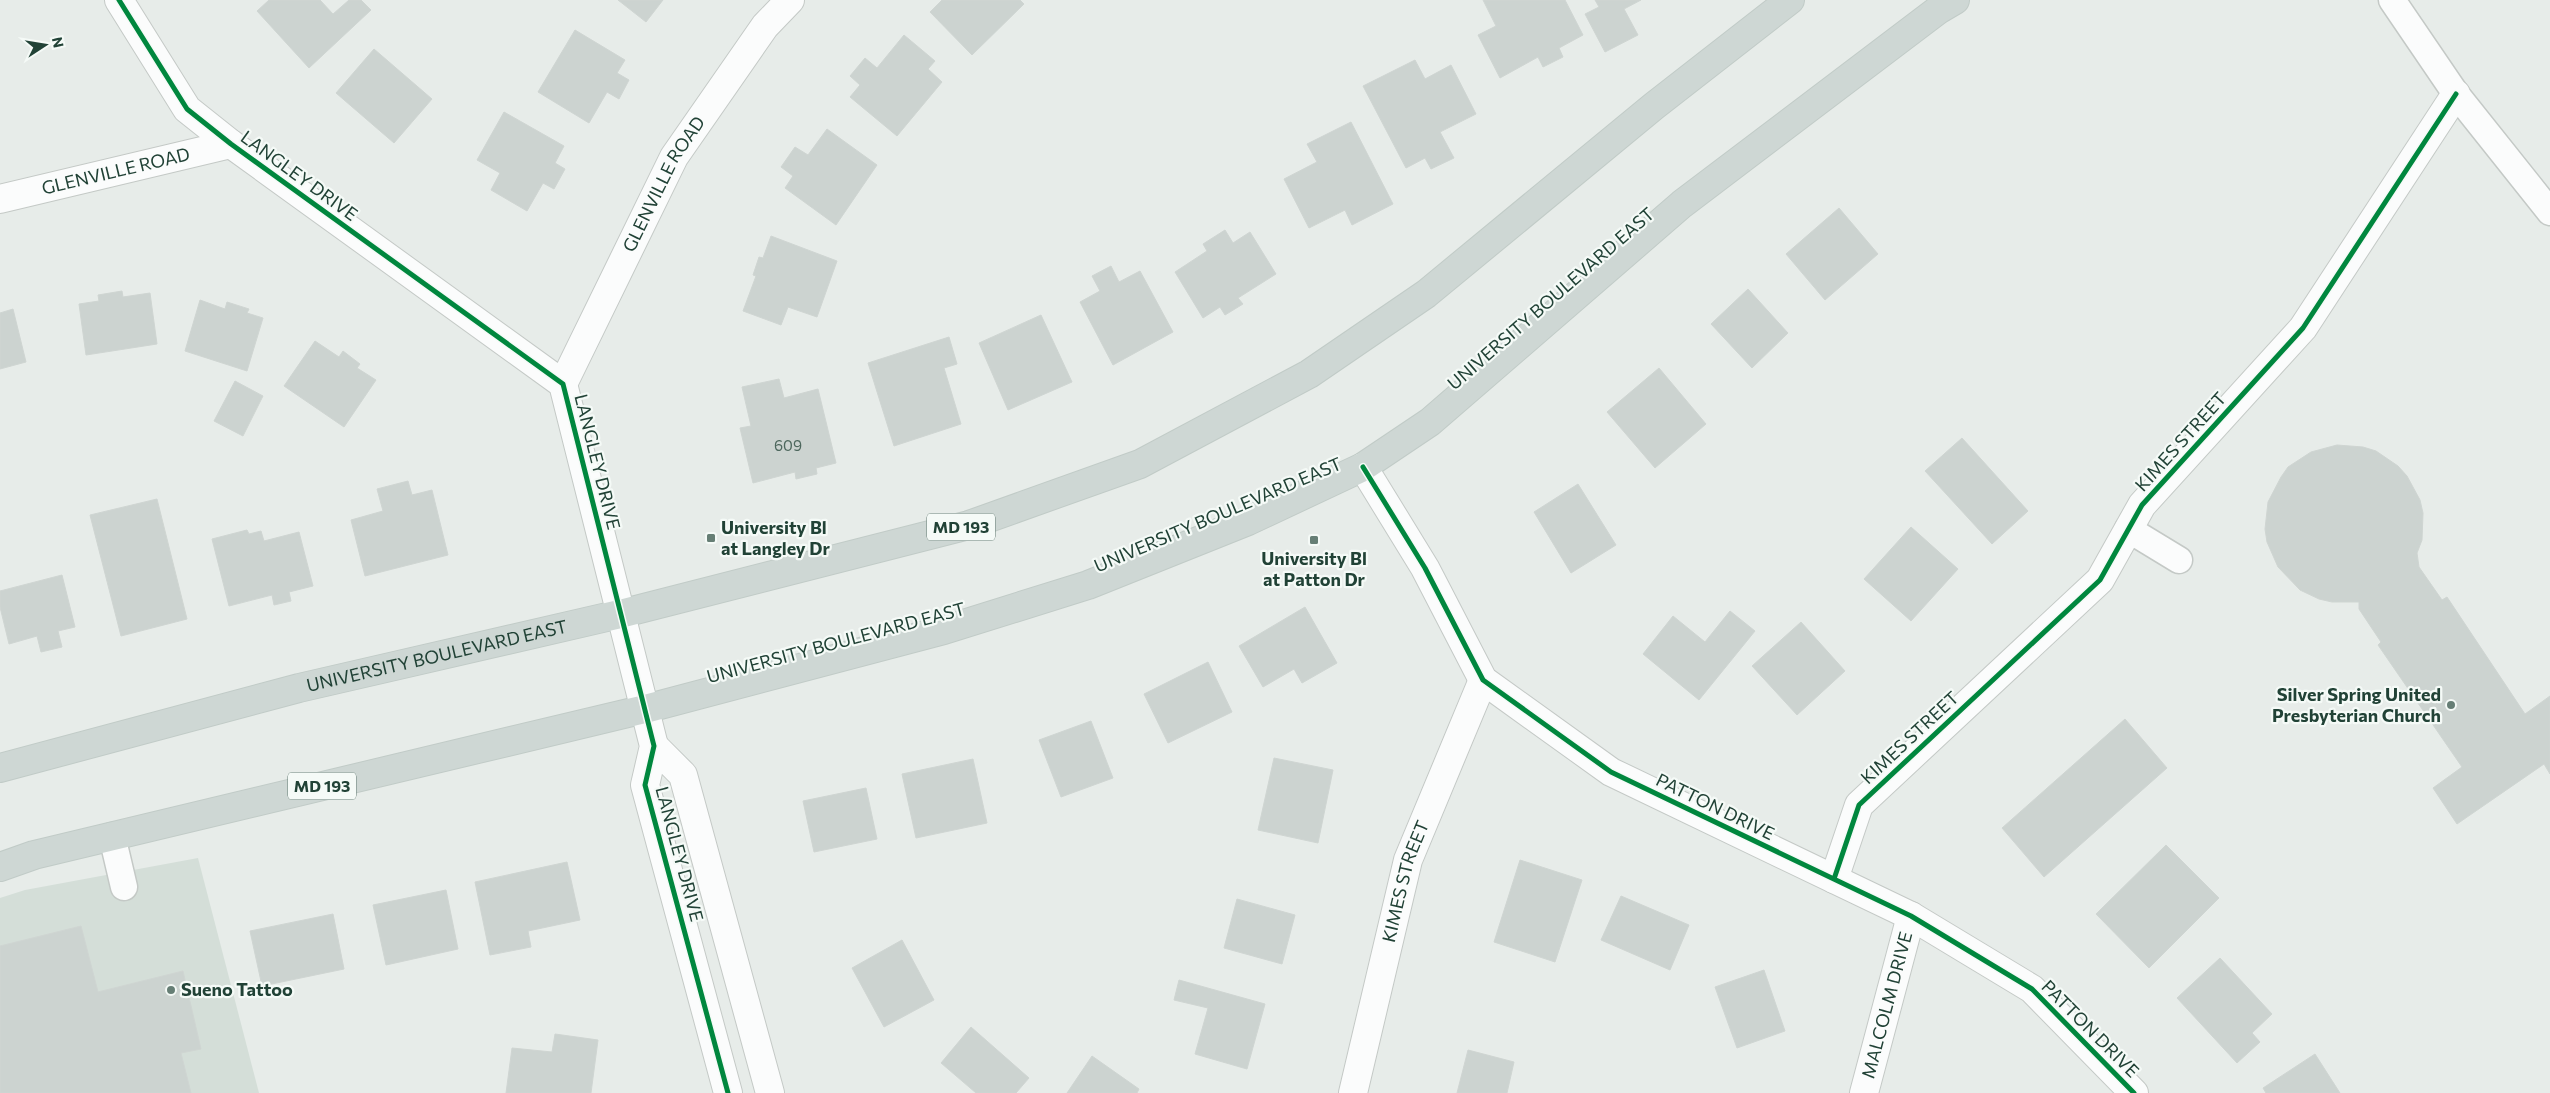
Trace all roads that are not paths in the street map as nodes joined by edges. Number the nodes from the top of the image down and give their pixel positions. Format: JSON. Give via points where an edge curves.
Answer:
{"nodes":[{"id":1,"x":118,"y":0,"type":"edge"},
{"id":2,"x":790,"y":0,"type":"edge"},
{"id":3,"x":1790,"y":0,"type":"edge"},
{"id":4,"x":1955,"y":0,"type":"edge"},
{"id":5,"x":2392,"y":0,"type":"edge"},
{"id":6,"x":2456,"y":94,"type":"junction"},
{"id":7,"x":231,"y":144,"type":"junction"},
{"id":8,"x":0,"y":199,"type":"edge"},
{"id":9,"x":2550,"y":212,"type":"edge"},
{"id":10,"x":563,"y":384,"type":"junction"},
{"id":11,"x":1363,"y":467,"type":"junction"},
{"id":12,"x":2128,"y":529,"type":"junction"},
{"id":13,"x":2179,"y":560,"type":"dead end"},
{"id":14,"x":620,"y":614,"type":"junction"},
{"id":15,"x":1483,"y":680,"type":"junction"},
{"id":16,"x":645,"y":709,"type":"junction"},
{"id":17,"x":654,"y":746,"type":"junction"},
{"id":18,"x":0,"y":768,"type":"edge"},
{"id":19,"x":112,"y":836,"type":"junction"},
{"id":20,"x":0,"y":867,"type":"edge"},
{"id":21,"x":1834,"y":879,"type":"junction"},
{"id":22,"x":124,"y":887,"type":"dead end"},
{"id":23,"x":1911,"y":916,"type":"junction"},
{"id":24,"x":728,"y":1093,"type":"edge"},
{"id":25,"x":770,"y":1093,"type":"edge"},
{"id":26,"x":1353,"y":1093,"type":"edge"},
{"id":27,"x":1864,"y":1093,"type":"edge"},
{"id":28,"x":2134,"y":1093,"type":"edge"}],
"edges":[{"from":1,"to":7,"type":"street","name":"LANGLEY DRIVE","via":[[187,109]]},
{"from":2,"to":10,"type":"street","name":"GLENVILLE ROAD","via":[[765,26],[674,157]]},
{"from":3,"to":14,"type":"main road","name":"UNIVERSITY BOULEVARD EAST","number":"MD 193","via":[[1654,106],[1426,294],[1309,374],[1140,464],[969,526]]},
{"from":4,"to":11,"type":"main road","name":"UNIVERSITY BOULEVARD EAST","number":"MD 193","via":[[1682,204],[1430,422]]},
{"from":5,"to":6,"type":"lane"},
{"from":6,"to":9,"type":"lane"},
{"from":6,"to":12,"type":"street","name":"KIMES STREET","via":[[2304,328],[2142,505]]},
{"from":7,"to":8,"type":"street","name":"GLENVILLE ROAD"},
{"from":7,"to":10,"type":"street","name":"LANGLEY DRIVE"},
{"from":10,"to":14,"type":"street","name":"LANGLEY DRIVE"},
{"from":11,"to":15,"type":"street","name":"PATTON DRIVE","via":[[1425,568]]},
{"from":11,"to":16,"type":"main road","name":"UNIVERSITY BOULEVARD EAST","number":"MD 193","via":[[1248,521],[1088,585],[944,630]]},
{"from":12,"to":13,"type":"lane"},
{"from":12,"to":21,"type":"street","name":"KIMES STREET","via":[[2100,580],[1859,805]]},
{"from":14,"to":16,"type":"street","name":"LANGLEY DRIVE"},
{"from":14,"to":18,"type":"main road","name":"UNIVERSITY BOULEVARD EAST","number":"MD 193","via":[[299,688]]},
{"from":15,"to":21,"type":"street","name":"PATTON DRIVE","via":[[1611,772]]},
{"from":15,"to":26,"type":"street","name":"KIMES STREET","via":[[1408,860]]},
{"from":16,"to":17,"type":"street","name":"LANGLEY DRIVE"},
{"from":16,"to":19,"type":"main road","name":"UNIVERSITY BOULEVARD EAST","number":"MD 193"},
{"from":17,"to":24,"type":"street","name":"LANGLEY DRIVE","via":[[645,785]]},
{"from":17,"to":25,"type":"street","name":"LANGLEY DRIVE","via":[[684,775]]},
{"from":19,"to":20,"type":"main road","name":"UNIVERSITY BOULEVARD EAST","number":"MD 193"},
{"from":19,"to":22,"type":"lane"},
{"from":21,"to":23,"type":"street","name":"PATTON DRIVE"},
{"from":23,"to":27,"type":"street","name":"MALCOLM DRIVE"},
{"from":23,"to":28,"type":"street","name":"PATTON DRIVE","via":[[2032,989]]}]}
